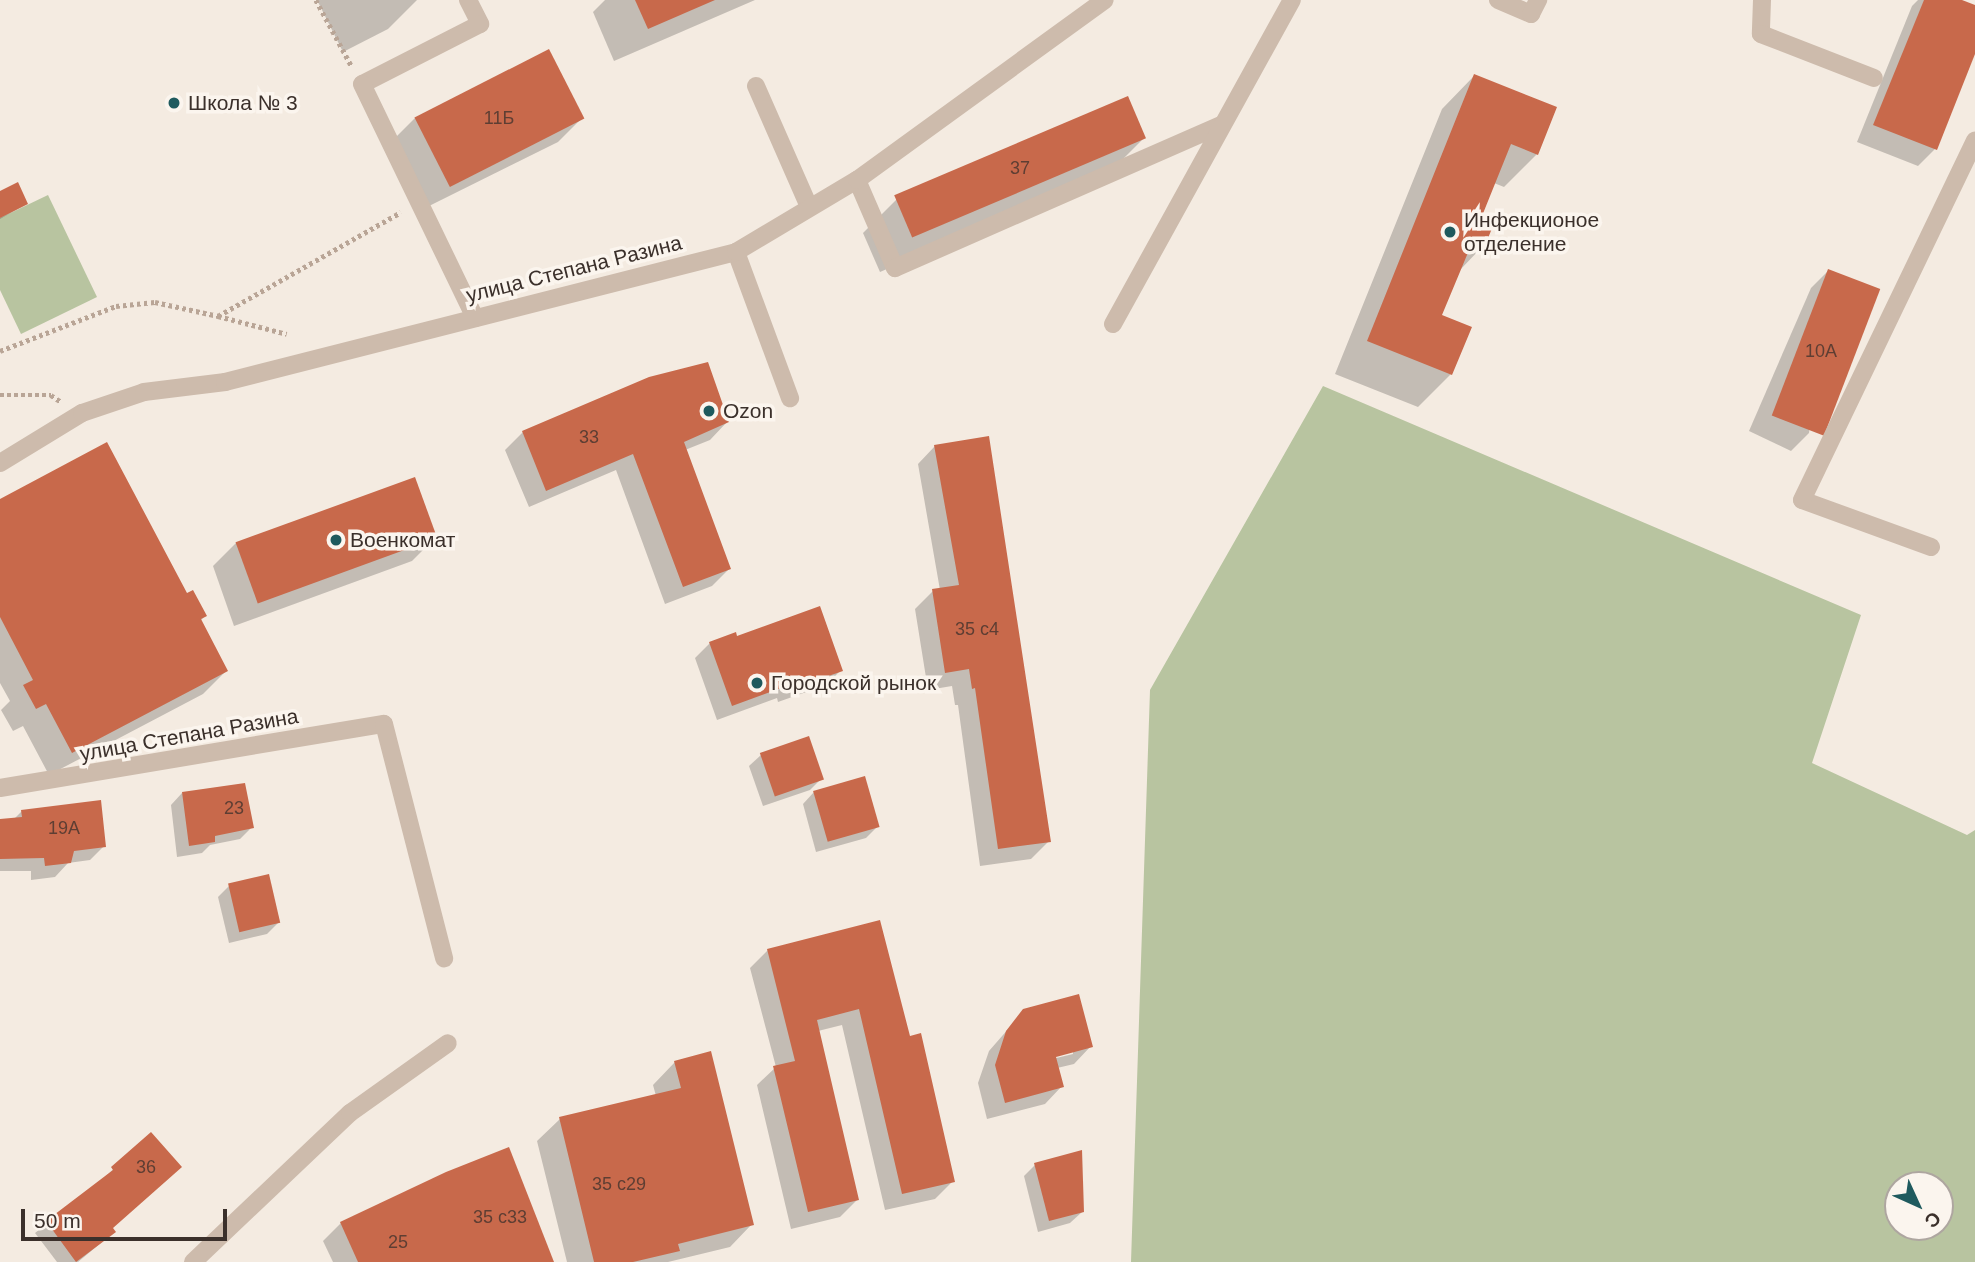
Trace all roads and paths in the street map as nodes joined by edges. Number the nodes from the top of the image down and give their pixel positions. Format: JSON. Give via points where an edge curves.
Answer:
{"nodes":[{"id":1,"x":316,"y":0,"type":"edge"},
{"id":2,"x":468,"y":0,"type":"edge"},
{"id":3,"x":1105,"y":0,"type":"edge"},
{"id":4,"x":1292,"y":0,"type":"edge"},
{"id":5,"x":1498,"y":0,"type":"edge"},
{"id":6,"x":1538,"y":0,"type":"edge"},
{"id":7,"x":1762,"y":0,"type":"edge"},
{"id":8,"x":1874,"y":78,"type":"dead end"},
{"id":9,"x":362,"y":84,"type":"junction"},
{"id":10,"x":756,"y":86,"type":"dead end"},
{"id":11,"x":1222,"y":125,"type":"junction"},
{"id":12,"x":1975,"y":141,"type":"edge"},
{"id":13,"x":858,"y":180,"type":"junction"},
{"id":14,"x":421,"y":202,"type":"junction"},
{"id":15,"x":809,"y":207,"type":"junction"},
{"id":16,"x":736,"y":252,"type":"junction"},
{"id":17,"x":218,"y":316,"type":"junction"},
{"id":18,"x":475,"y":318,"type":"junction"},
{"id":19,"x":1113,"y":324,"type":"dead end"},
{"id":20,"x":287,"y":334,"type":"dead end"},
{"id":21,"x":0,"y":351,"type":"edge"},
{"id":22,"x":0,"y":395,"type":"edge"},
{"id":23,"x":790,"y":398,"type":"dead end"},
{"id":24,"x":82,"y":413,"type":"junction"},
{"id":25,"x":0,"y":463,"type":"edge"},
{"id":26,"x":1931,"y":547,"type":"dead end"},
{"id":27,"x":0,"y":788,"type":"edge"},
{"id":28,"x":444,"y":958,"type":"dead end"},
{"id":29,"x":448,"y":1043,"type":"dead end"},
{"id":30,"x":193,"y":1262,"type":"edge"}],
"edges":[{"from":1,"to":9,"type":"path"},
{"from":2,"to":9,"type":"street","via":[[480,24]]},
{"from":3,"to":13,"type":"street","name":"улица Степана Разина"},
{"from":4,"to":11,"type":"street"},
{"from":5,"to":6,"type":"street","via":[[1531,15]]},
{"from":7,"to":8,"type":"street","via":[[1761,34]]},
{"from":9,"to":14,"type":"street"},
{"from":10,"to":15,"type":"street"},
{"from":11,"to":13,"type":"street","via":[[895,268]]},
{"from":11,"to":19,"type":"street"},
{"from":12,"to":26,"type":"street","via":[[1802,500]]},
{"from":13,"to":15,"type":"street","name":"улица Степана Разина"},
{"from":14,"to":17,"type":"path"},
{"from":14,"to":18,"type":"street"},
{"from":15,"to":16,"type":"street","name":"улица Степана Разина"},
{"from":16,"to":18,"type":"street","name":"улица Степана Разина"},
{"from":16,"to":23,"type":"street"},
{"from":17,"to":20,"type":"path"},
{"from":17,"to":21,"type":"path","via":[[155,302],[116,306]]},
{"from":18,"to":24,"type":"street","name":"улица Степана Разина","via":[[225,382],[144,392]]},
{"from":22,"to":24,"type":"path","via":[[51,395]]},
{"from":24,"to":25,"type":"street","name":"улица Степана Разина"},
{"from":27,"to":28,"type":"street","name":"улица Степана Разина","via":[[384,724]]},
{"from":29,"to":30,"type":"street","via":[[350,1113]]}]}
